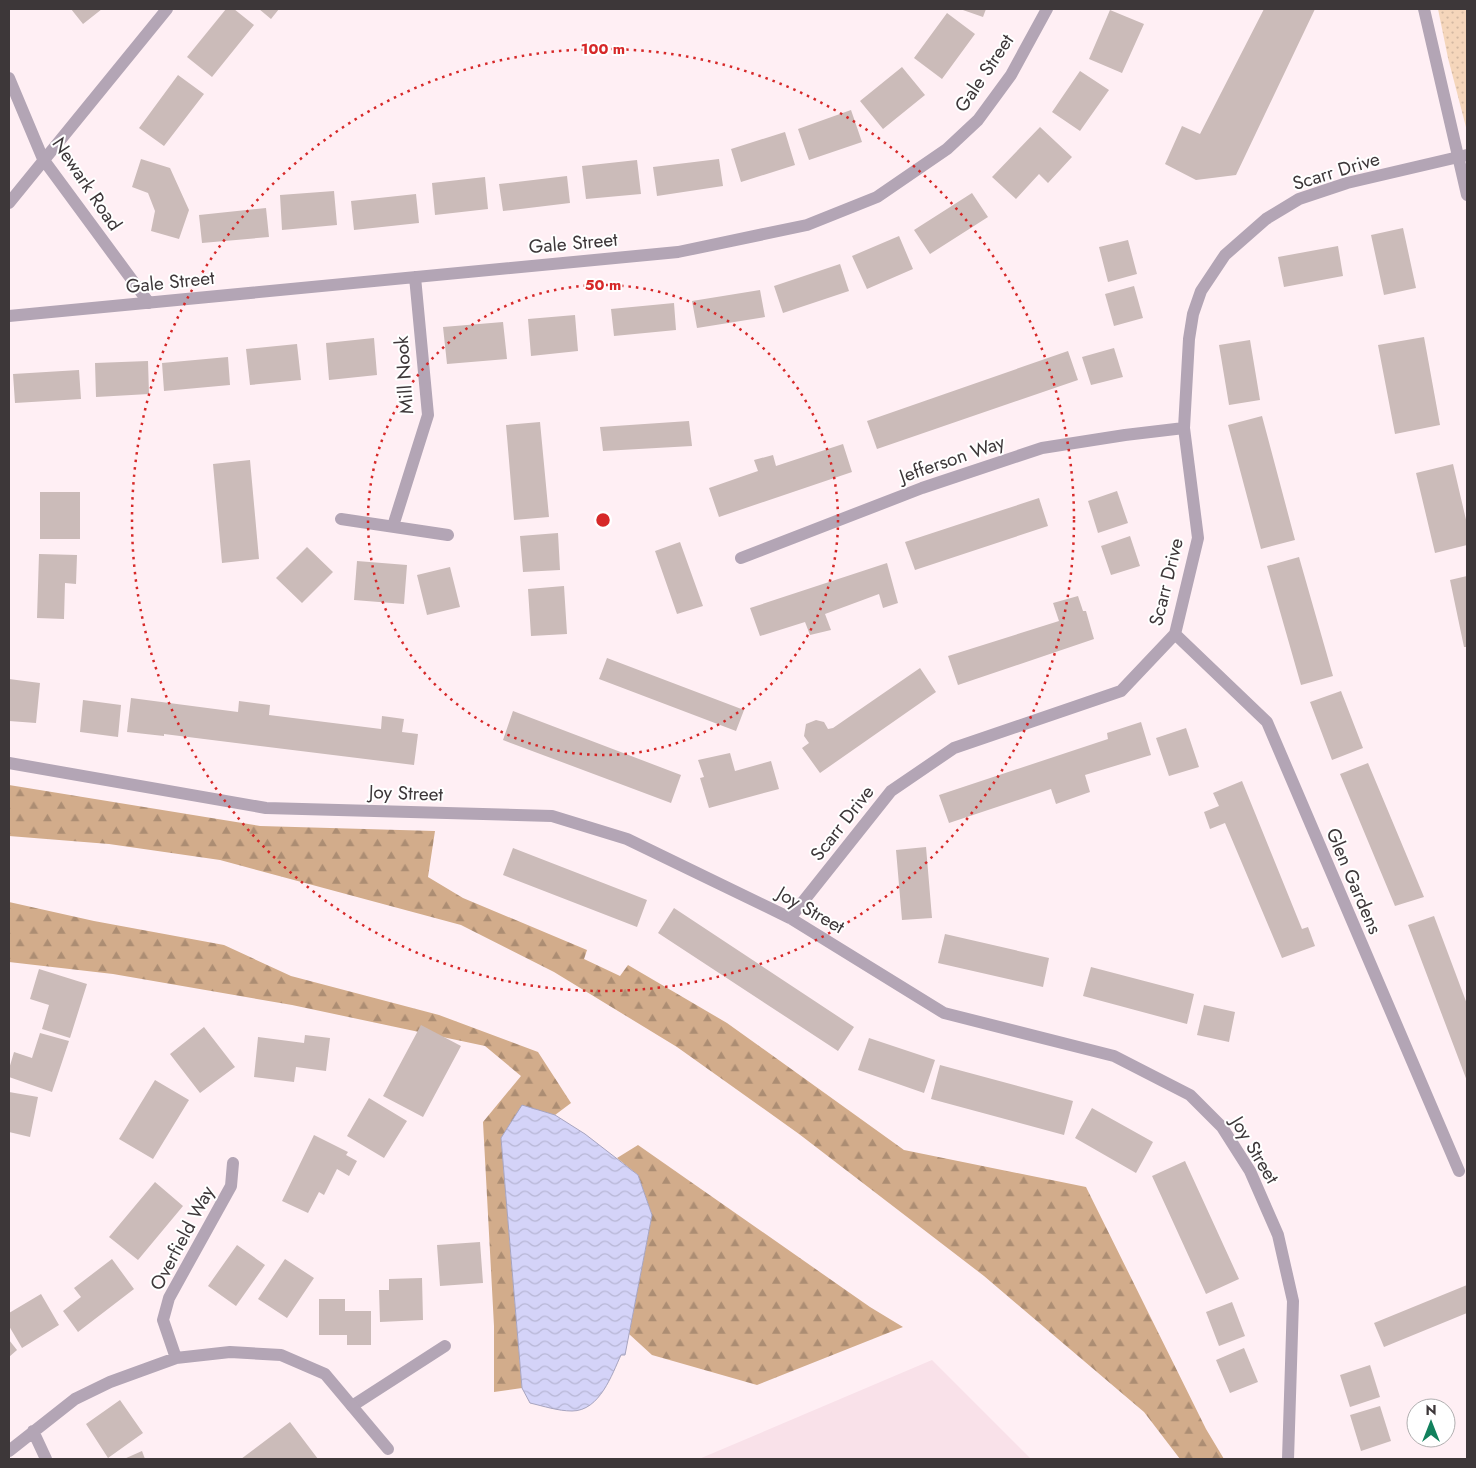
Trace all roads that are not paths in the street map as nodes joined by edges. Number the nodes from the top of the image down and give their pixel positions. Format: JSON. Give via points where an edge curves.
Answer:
{"nodes":[{"id":1,"x":167,"y":9,"type":"edge"},
{"id":2,"x":1047,"y":9,"type":"edge"},
{"id":3,"x":1424,"y":9,"type":"edge"},
{"id":4,"x":9,"y":78,"type":"edge"},
{"id":5,"x":1463,"y":156,"type":"edge"},
{"id":6,"x":43,"y":159,"type":"junction"},
{"id":7,"x":1467,"y":195,"type":"edge"},
{"id":8,"x":9,"y":203,"type":"edge"},
{"id":9,"x":415,"y":277,"type":"junction"},
{"id":10,"x":149,"y":303,"type":"junction"},
{"id":11,"x":9,"y":316,"type":"edge"},
{"id":12,"x":1184,"y":428,"type":"junction"},
{"id":13,"x":341,"y":518,"type":"dead end"},
{"id":14,"x":393,"y":526,"type":"junction"},
{"id":15,"x":448,"y":535,"type":"dead end"},
{"id":16,"x":742,"y":558,"type":"dead end"},
{"id":17,"x":1175,"y":634,"type":"junction"},
{"id":18,"x":9,"y":763,"type":"edge"},
{"id":19,"x":790,"y":918,"type":"junction"},
{"id":20,"x":232,"y":1163,"type":"dead end"},
{"id":21,"x":1459,"y":1171,"type":"dead end"},
{"id":22,"x":445,"y":1346,"type":"dead end"},
{"id":23,"x":176,"y":1358,"type":"junction"},
{"id":24,"x":352,"y":1406,"type":"junction"},
{"id":25,"x":33,"y":1431,"type":"junction"},
{"id":26,"x":388,"y":1449,"type":"dead end"},
{"id":27,"x":9,"y":1451,"type":"edge"},
{"id":28,"x":46,"y":1459,"type":"edge"},
{"id":29,"x":1288,"y":1459,"type":"edge"}],
"edges":[{"from":1,"to":6,"type":"street"},
{"from":2,"to":9,"type":"street","name":"Gale Street","via":[[1010,75],[978,120],[939,156],[877,197],[806,225],[678,252]]},
{"from":3,"to":5,"type":"street"},
{"from":4,"to":6,"type":"street","name":"Newark Road"},
{"from":5,"to":7,"type":"street"},
{"from":5,"to":12,"type":"street","name":"Scarr Drive","via":[[1347,183],[1299,199],[1266,219],[1225,256],[1201,291],[1193,314]]},
{"from":6,"to":8,"type":"street"},
{"from":6,"to":10,"type":"street","name":"Newark Road"},
{"from":9,"to":10,"type":"street","name":"Gale Street"},
{"from":9,"to":14,"type":"street","name":"Mill Nook","via":[[428,415]]},
{"from":10,"to":11,"type":"street","name":"Gale Street"},
{"from":12,"to":16,"type":"street","name":"Jefferson Way","via":[[1042,448],[922,488]]},
{"from":12,"to":17,"type":"street","name":"Scarr Drive","via":[[1198,538]]},
{"from":13,"to":14,"type":"street"},
{"from":14,"to":15,"type":"street"},
{"from":17,"to":19,"type":"street","name":"Scarr Drive","via":[[1122,691],[954,748],[891,791]]},
{"from":17,"to":21,"type":"street","name":"Glen Gardens","via":[[1267,722]]},
{"from":18,"to":19,"type":"street","name":"Joy Street","via":[[266,808],[552,816],[627,839]]},
{"from":19,"to":29,"type":"street","name":"Joy Street","via":[[944,1013],[1114,1056],[1190,1095],[1222,1127],[1250,1171],[1278,1235],[1293,1301]]},
{"from":20,"to":23,"type":"street","name":"Overfield Way","via":[[231,1186],[169,1298],[163,1320]]},
{"from":22,"to":24,"type":"street"},
{"from":23,"to":24,"type":"street","via":[[230,1352],[282,1355],[325,1374]]},
{"from":23,"to":25,"type":"street","via":[[110,1382],[75,1399]]},
{"from":24,"to":26,"type":"street"},
{"from":25,"to":27,"type":"street"},
{"from":25,"to":28,"type":"street"}]}
